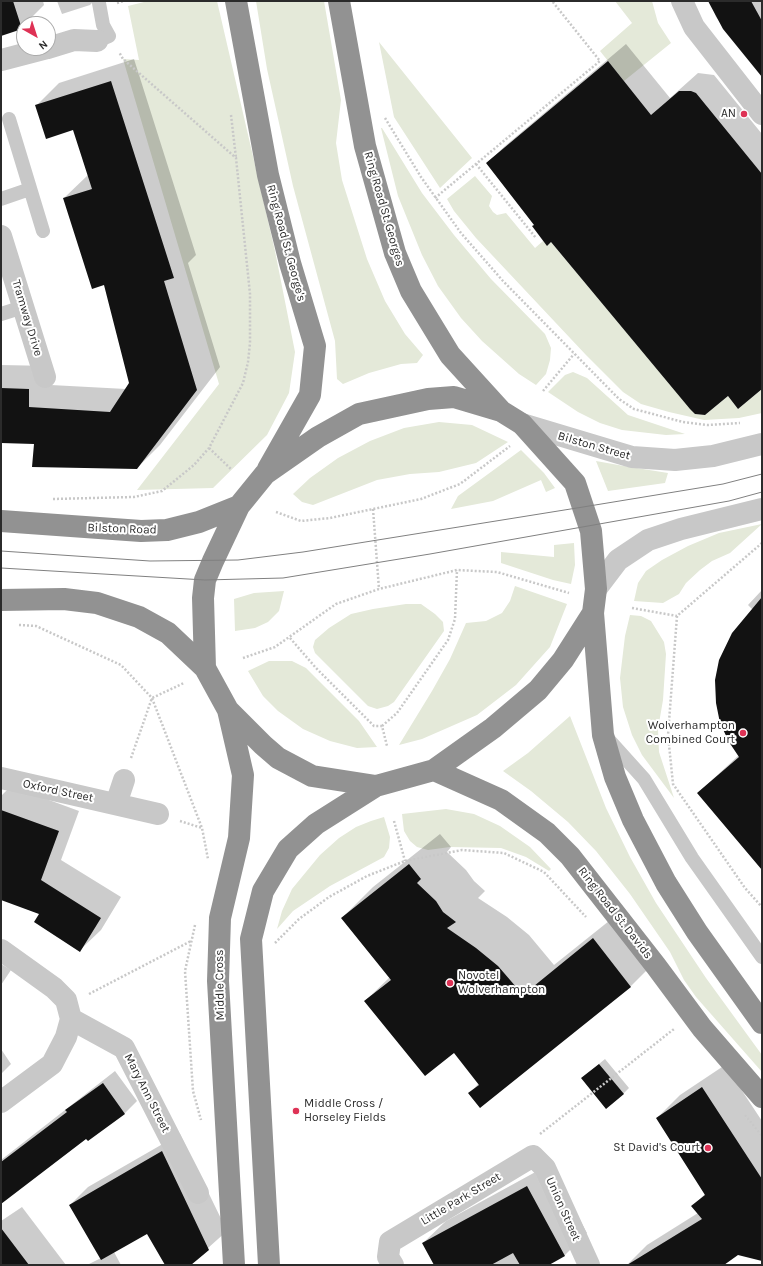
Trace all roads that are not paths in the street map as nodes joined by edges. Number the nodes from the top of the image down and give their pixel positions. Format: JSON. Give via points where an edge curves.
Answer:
{"nodes":[{"id":1,"x":236,"y":1,"type":"edge"},
{"id":2,"x":339,"y":1,"type":"edge"},
{"id":3,"x":682,"y":1,"type":"edge"},
{"id":4,"x":99,"y":3,"type":"dead end"},
{"id":5,"x":97,"y":41,"type":"joint"},
{"id":6,"x":56,"y":45,"type":"edge"},
{"id":7,"x":16,"y":56,"type":"edge"},
{"id":8,"x":1,"y":60,"type":"edge"},
{"id":9,"x":762,"y":114,"type":"edge"},
{"id":10,"x":9,"y":119,"type":"dead end"},
{"id":11,"x":30,"y":189,"type":"junction"},
{"id":12,"x":1,"y":199,"type":"edge"},
{"id":13,"x":43,"y":231,"type":"dead end"},
{"id":14,"x":1,"y":236,"type":"edge"},
{"id":15,"x":23,"y":307,"type":"junction"},
{"id":16,"x":1,"y":314,"type":"edge"},
{"id":17,"x":45,"y":377,"type":"dead end"},
{"id":18,"x":501,"y":411,"type":"junction"},
{"id":19,"x":522,"y":424,"type":"junction"},
{"id":20,"x":762,"y":444,"type":"edge"},
{"id":21,"x":265,"y":474,"type":"junction"},
{"id":22,"x":239,"y":506,"type":"junction"},
{"id":23,"x":762,"y":509,"type":"edge"},
{"id":24,"x":1,"y":521,"type":"edge"},
{"id":25,"x":1,"y":586,"type":"edge"},
{"id":26,"x":596,"y":589,"type":"junction"},
{"id":27,"x":64,"y":599,"type":"junction"},
{"id":28,"x":1,"y":600,"type":"edge"},
{"id":29,"x":594,"y":613,"type":"junction"},
{"id":30,"x":206,"y":668,"type":"junction"},
{"id":31,"x":228,"y":710,"type":"junction"},
{"id":32,"x":603,"y":735,"type":"junction"},
{"id":33,"x":434,"y":770,"type":"junction"},
{"id":34,"x":1,"y":778,"type":"edge"},
{"id":35,"x":124,"y":780,"type":"road end"},
{"id":36,"x":376,"y":786,"type":"junction"},
{"id":37,"x":116,"y":804,"type":"junction"},
{"id":38,"x":158,"y":814,"type":"dead end"},
{"id":39,"x":1,"y":950,"type":"edge"},
{"id":40,"x":762,"y":957,"type":"edge"},
{"id":41,"x":69,"y":1012,"type":"junction"},
{"id":42,"x":762,"y":1023,"type":"edge"},
{"id":43,"x":762,"y":1097,"type":"edge"},
{"id":44,"x":1,"y":1102,"type":"edge"},
{"id":45,"x":533,"y":1156,"type":"joint"},
{"id":46,"x":198,"y":1193,"type":"dead end"},
{"id":47,"x":234,"y":1265,"type":"edge"},
{"id":48,"x":269,"y":1265,"type":"edge"},
{"id":49,"x":393,"y":1265,"type":"edge"},
{"id":50,"x":589,"y":1265,"type":"edge"}],
"edges":[{"from":1,"to":21,"type":"highway","name":"Ring Road St. George's","via":[[268,175],[290,263],[315,346],[310,395]]},
{"from":2,"to":18,"type":"highway","name":"Ring Road St. Georges","via":[[365,146],[395,253],[411,291],[450,355]]},
{"from":3,"to":9,"type":"street","via":[[694,27]]},
{"from":4,"to":5,"type":"lane","via":[[103,25],[109,36]]},
{"from":5,"to":6,"type":"street","via":[[74,40]]},
{"from":7,"to":8,"type":"street"},
{"from":10,"to":11,"type":"lane"},
{"from":11,"to":12,"type":"lane"},
{"from":11,"to":13,"type":"lane"},
{"from":14,"to":15,"type":"street","name":"Tramway Drive"},
{"from":15,"to":16,"type":"lane"},
{"from":15,"to":17,"type":"street","name":"Tramway Drive"},
{"from":18,"to":19,"type":"highway"},
{"from":18,"to":21,"type":"highway","via":[[454,398],[428,399],[360,414],[318,437]]},
{"from":19,"to":20,"type":"street","name":"Bilston Street","via":[[632,457],[674,460],[706,457]]},
{"from":19,"to":26,"type":"highway","via":[[575,483],[591,531]]},
{"from":21,"to":22,"type":"highway"},
{"from":22,"to":24,"type":"highway","name":"Bilston Road","via":[[199,522],[167,530],[142,531]]},
{"from":22,"to":30,"type":"highway","via":[[205,580],[203,598]]},
{"from":23,"to":26,"type":"street","via":[[648,540],[618,560]]},
{"from":25,"to":27,"type":"highway"},
{"from":26,"to":29,"type":"highway"},
{"from":27,"to":28,"type":"highway"},
{"from":27,"to":30,"type":"highway","via":[[98,603],[139,617],[168,633]]},
{"from":29,"to":32,"type":"highway"},
{"from":29,"to":33,"type":"highway","via":[[563,660],[538,690],[493,728]]},
{"from":30,"to":31,"type":"highway"},
{"from":31,"to":36,"type":"highway","via":[[278,758],[312,776]]},
{"from":31,"to":47,"type":"highway","name":"Middle Cross","via":[[243,775],[239,838],[220,918],[218,981]]},
{"from":32,"to":40,"type":"lane","via":[[644,779],[692,858]]},
{"from":32,"to":42,"type":"highway","via":[[615,777],[633,820],[666,883],[697,932]]},
{"from":33,"to":36,"type":"highway"},
{"from":33,"to":43,"type":"highway","name":"Ring Road St. Davids","via":[[501,800],[547,833],[570,856],[702,1028]]},
{"from":34,"to":37,"type":"street","name":"Oxford Street"},
{"from":35,"to":37,"type":"street"},
{"from":36,"to":48,"type":"highway","via":[[316,824],[288,849],[263,891],[252,939]]},
{"from":37,"to":38,"type":"street","name":"Oxford Street"},
{"from":39,"to":41,"type":"street","via":[[54,988],[66,1000]]},
{"from":41,"to":44,"type":"street","via":[[66,1037],[52,1064]]},
{"from":41,"to":46,"type":"street","name":"Mary Ann Street","via":[[124,1048]]},
{"from":45,"to":49,"type":"street","name":"Little Park Street","via":[[390,1242],[388,1257]]},
{"from":45,"to":50,"type":"street","name":"Union Street","via":[[545,1168]]}]}
